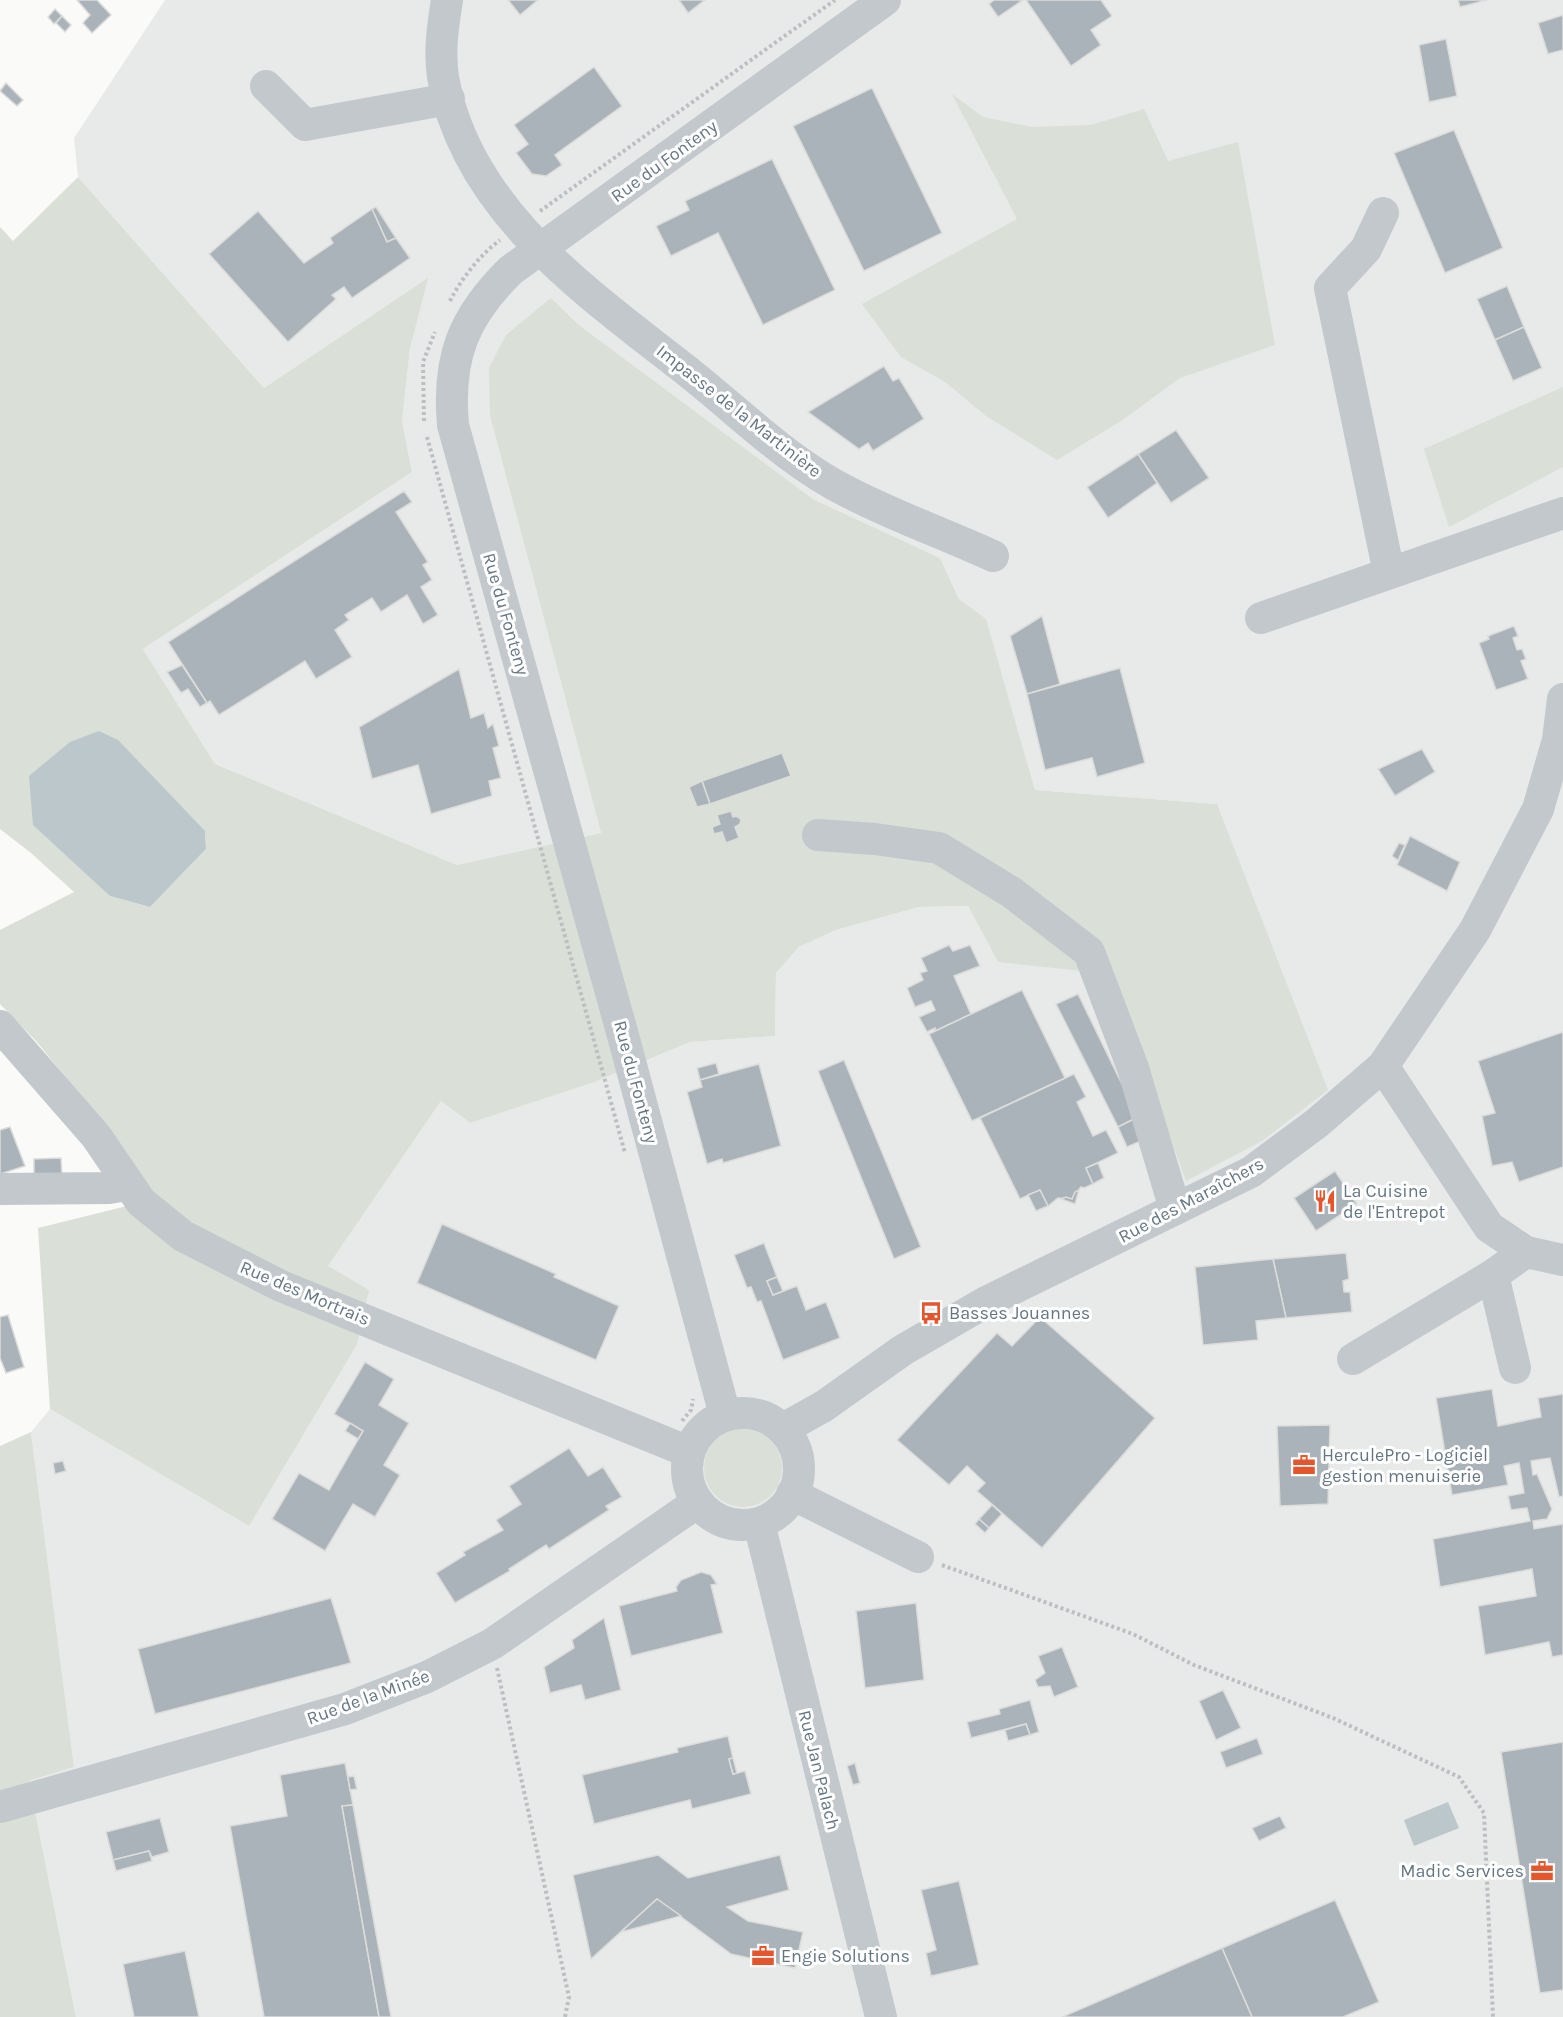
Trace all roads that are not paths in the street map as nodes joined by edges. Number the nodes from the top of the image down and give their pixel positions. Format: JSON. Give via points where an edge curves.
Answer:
{"nodes":[{"id":1,"x":447,"y":0,"type":"edge"},
{"id":2,"x":885,"y":0,"type":"edge"},
{"id":3,"x":266,"y":86,"type":"dead end"},
{"id":4,"x":449,"y":99,"type":"junction"},
{"id":5,"x":1383,"y":213,"type":"dead end"},
{"id":6,"x":529,"y":237,"type":"junction"},
{"id":7,"x":1563,"y":513,"type":"edge"},
{"id":8,"x":993,"y":556,"type":"dead end"},
{"id":9,"x":1389,"y":573,"type":"junction"},
{"id":10,"x":1261,"y":618,"type":"dead end"},
{"id":11,"x":1563,"y":699,"type":"edge"},
{"id":12,"x":818,"y":835,"type":"dead end"},
{"id":13,"x":0,"y":1026,"type":"edge"},
{"id":14,"x":1383,"y":1066,"type":"junction"},
{"id":15,"x":127,"y":1185,"type":"junction"},
{"id":16,"x":0,"y":1189,"type":"edge"},
{"id":17,"x":1175,"y":1209,"type":"junction"},
{"id":18,"x":1526,"y":1252,"type":"junction"},
{"id":19,"x":1563,"y":1260,"type":"edge"},
{"id":20,"x":1493,"y":1275,"type":"junction"},
{"id":21,"x":1353,"y":1359,"type":"dead end"},
{"id":22,"x":1515,"y":1368,"type":"dead end"},
{"id":23,"x":725,"y":1415,"type":"junction"},
{"id":24,"x":783,"y":1429,"type":"junction"},
{"id":25,"x":683,"y":1439,"type":"junction"},
{"id":26,"x":792,"y":1494,"type":"junction"},
{"id":27,"x":698,"y":1502,"type":"junction"},
{"id":28,"x":759,"y":1524,"type":"junction"},
{"id":29,"x":918,"y":1557,"type":"road end"},
{"id":30,"x":0,"y":1807,"type":"edge"},
{"id":31,"x":880,"y":2017,"type":"edge"}],
"edges":[{"from":1,"to":4,"type":"street","name":"Impasse de la Martinière","via":[[442,61]]},
{"from":2,"to":6,"type":"street","name":"Rue du Fonteny","via":[[603,205]]},
{"from":3,"to":4,"type":"street","via":[[305,125]]},
{"from":4,"to":6,"type":"street","name":"Impasse de la Martinière","via":[[459,138]]},
{"from":5,"to":9,"type":"street","via":[[1366,249],[1330,288]]},
{"from":6,"to":8,"type":"street","name":"Impasse de la Martinière","via":[[592,297],[797,461],[847,492]]},
{"from":6,"to":23,"type":"street","name":"Rue du Fonteny","via":[[473,314],[456,353],[450,393],[453,425]]},
{"from":7,"to":9,"type":"street"},
{"from":9,"to":10,"type":"street"},
{"from":11,"to":14,"type":"street","name":"Rue des Maraîchers","via":[[1558,740],[1538,809],[1475,930]]},
{"from":12,"to":17,"type":"street","via":[[875,838],[939,848],[1011,892],[1089,952],[1133,1068]]},
{"from":13,"to":15,"type":"street","name":"Rue des Mortrais","via":[[96,1136]]},
{"from":14,"to":17,"type":"street","name":"Rue des Maraîchers","via":[[1317,1123],[1251,1172]]},
{"from":14,"to":18,"type":"street","via":[[1489,1227]]},
{"from":15,"to":16,"type":"street"},
{"from":15,"to":25,"type":"street","name":"Rue des Mortrais","via":[[159,1219],[183,1236],[281,1286]]},
{"from":17,"to":24,"type":"street","name":"Rue des Maraîchers","via":[[986,1302],[903,1350],[824,1406]]},
{"from":18,"to":19,"type":"street"},
{"from":18,"to":20,"type":"street"},
{"from":20,"to":21,"type":"street"},
{"from":20,"to":22,"type":"street"},
{"from":23,"to":24,"type":"street","via":[[756,1414]]},
{"from":23,"to":25,"type":"street"},
{"from":24,"to":26,"type":"street","via":[[797,1453],[797,1481]]},
{"from":25,"to":27,"type":"street","via":[[688,1478]]},
{"from":26,"to":28,"type":"street","via":[[783,1508]]},
{"from":26,"to":29,"type":"street"},
{"from":27,"to":28,"type":"street","via":[[723,1521]]},
{"from":27,"to":30,"type":"street","name":"Rue de la Minée","via":[[492,1644],[427,1677],[345,1709]]},
{"from":28,"to":31,"type":"street","name":"Rue Jan Palach"}]}
